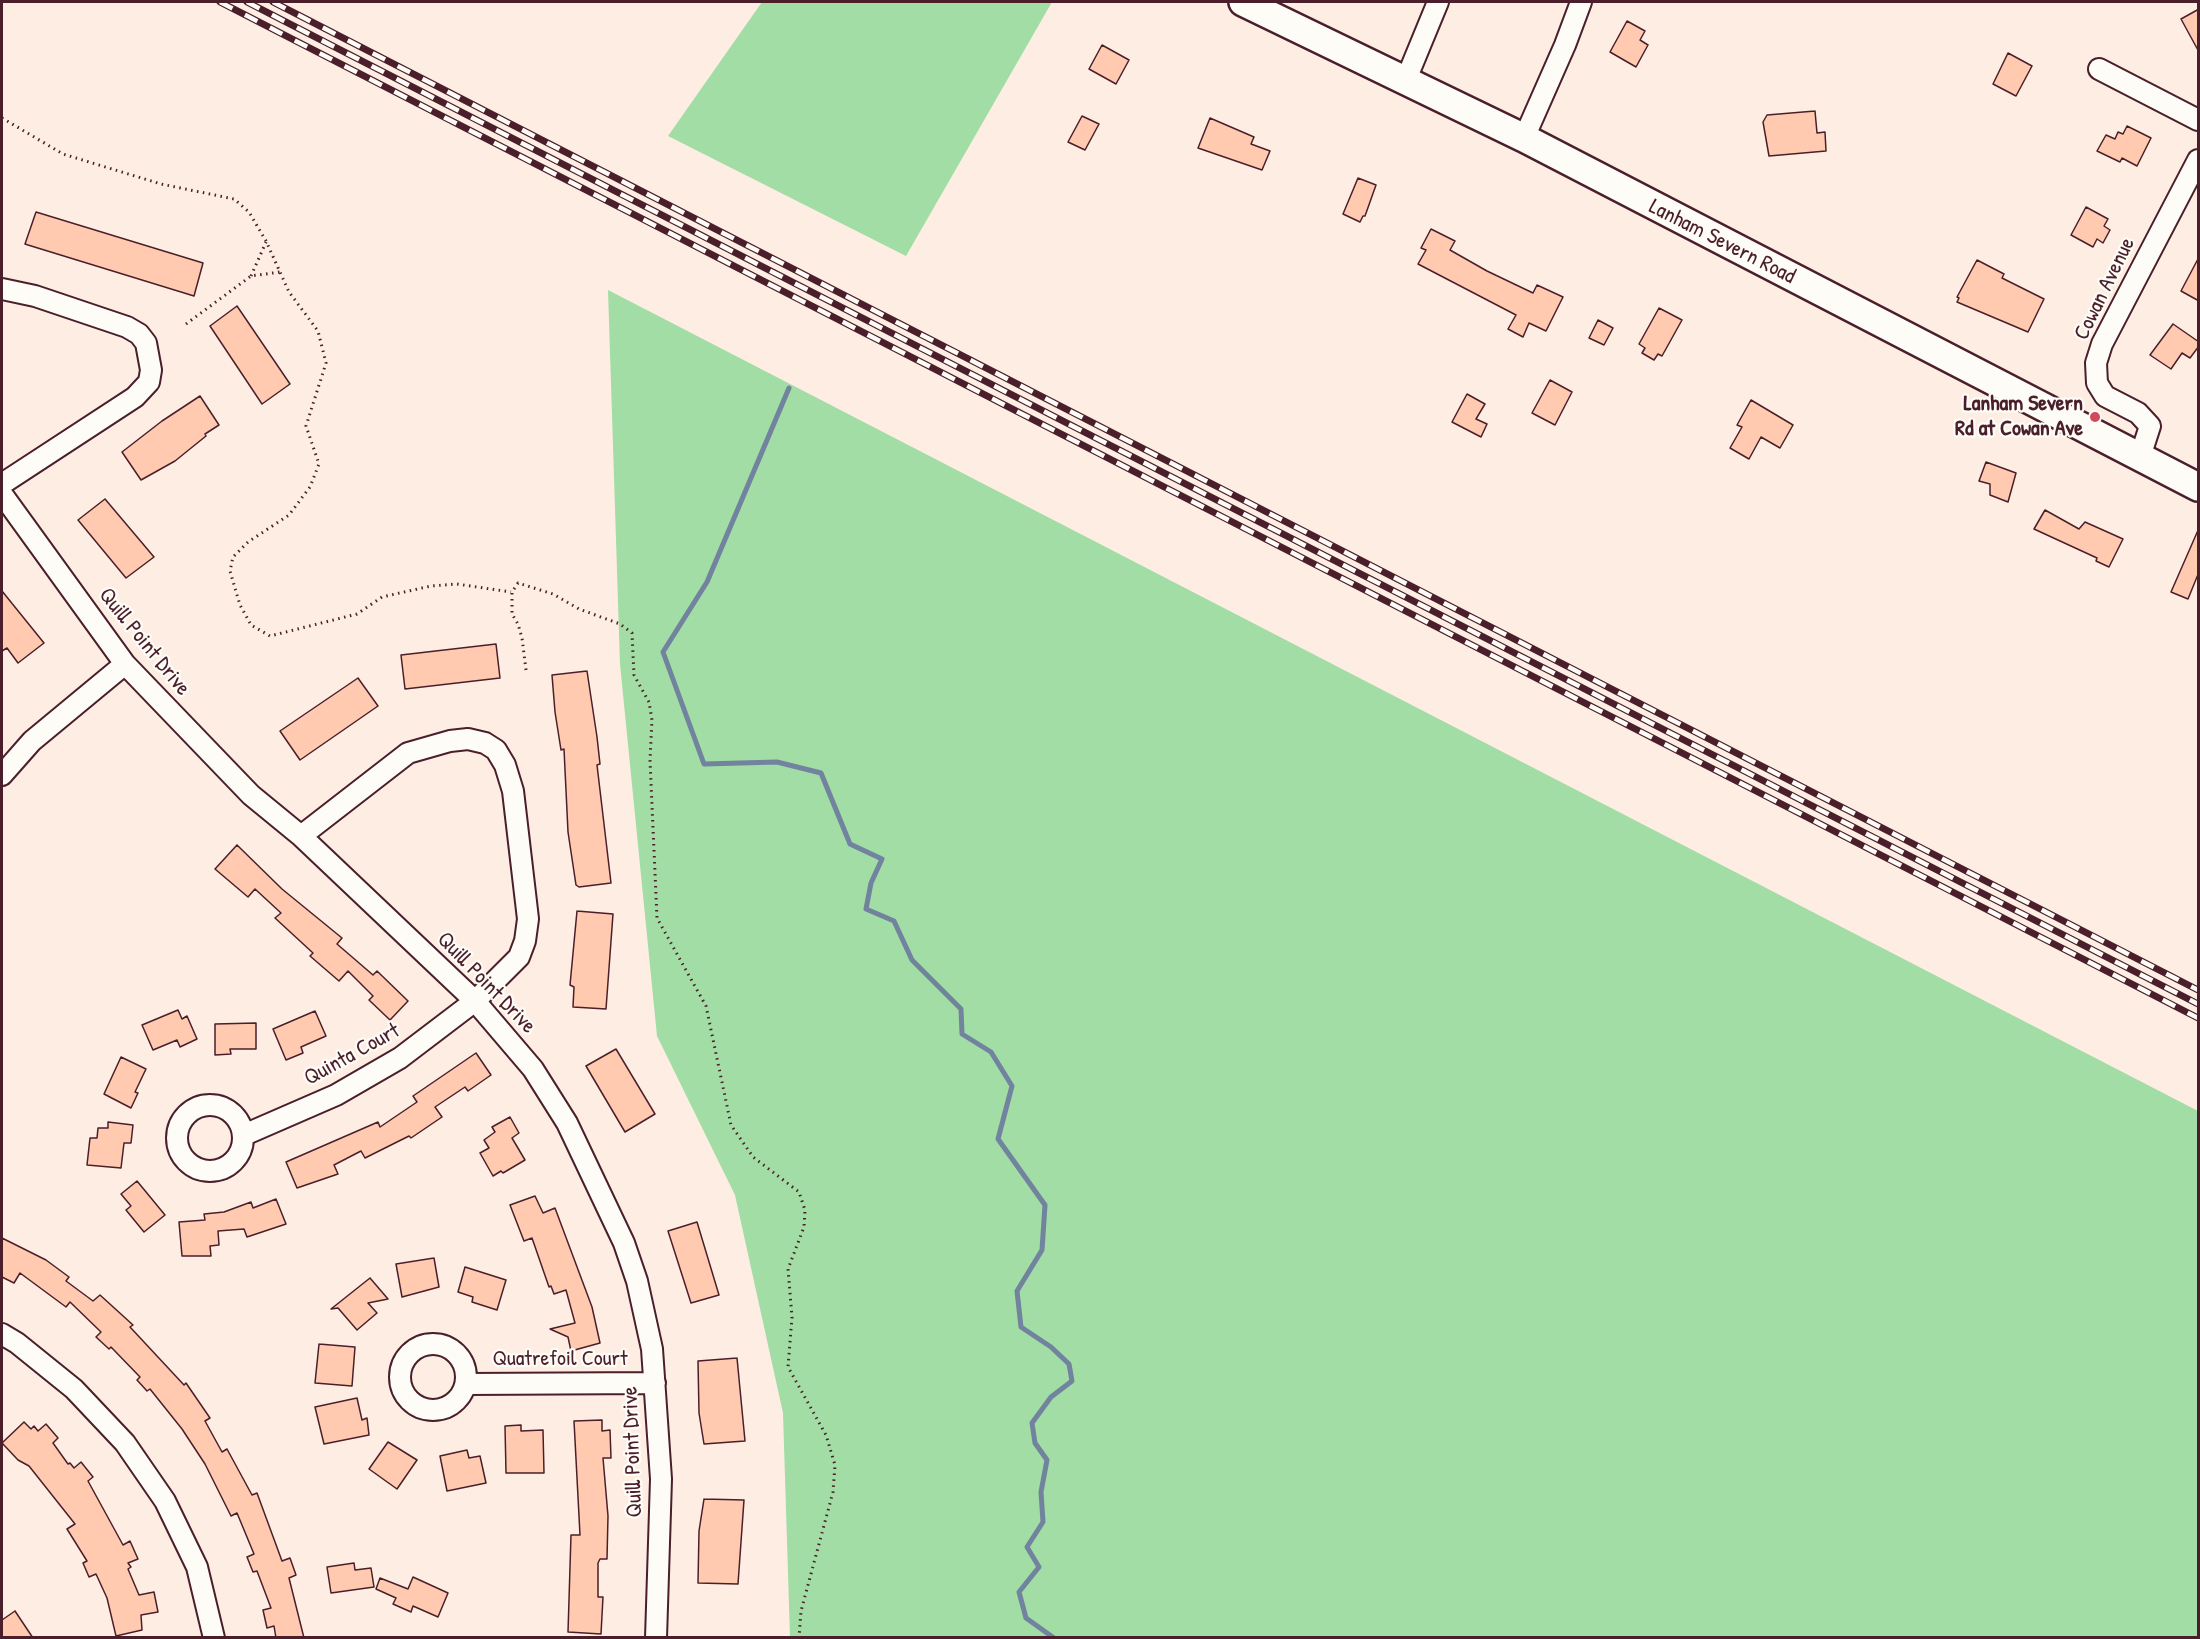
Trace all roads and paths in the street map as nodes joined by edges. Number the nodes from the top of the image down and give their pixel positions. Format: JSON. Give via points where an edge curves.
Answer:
{"nodes":[{"id":1,"x":1243,"y":2,"type":"edge"},
{"id":2,"x":1438,"y":2,"type":"edge"},
{"id":3,"x":1564,"y":2,"type":"edge"},
{"id":4,"x":1578,"y":10,"type":"edge"},
{"id":5,"x":2099,"y":69,"type":"dead end"},
{"id":6,"x":1405,"y":82,"type":"junction"},
{"id":7,"x":2,"y":118,"type":"edge"},
{"id":8,"x":2199,"y":120,"type":"edge"},
{"id":9,"x":1524,"y":138,"type":"junction"},
{"id":10,"x":2199,"y":159,"type":"edge"},
{"id":11,"x":266,"y":241,"type":"junction"},
{"id":12,"x":280,"y":272,"type":"junction"},
{"id":13,"x":251,"y":276,"type":"junction"},
{"id":14,"x":2,"y":289,"type":"edge"},
{"id":15,"x":186,"y":324,"type":"dead end"},
{"id":16,"x":2140,"y":457,"type":"junction"},
{"id":17,"x":2,"y":484,"type":"edge"},
{"id":18,"x":2199,"y":487,"type":"edge"},
{"id":19,"x":2,"y":494,"type":"edge"},
{"id":20,"x":512,"y":592,"type":"junction"},
{"id":21,"x":126,"y":664,"type":"junction"},
{"id":22,"x":526,"y":670,"type":"dead end"},
{"id":23,"x":2,"y":775,"type":"edge"},
{"id":24,"x":301,"y":836,"type":"junction"},
{"id":25,"x":475,"y":1001,"type":"junction"},
{"id":26,"x":244,"y":1135,"type":"dead end"},
{"id":27,"x":2,"y":1334,"type":"edge"},
{"id":28,"x":655,"y":1383,"type":"junction"},
{"id":29,"x":466,"y":1384,"type":"dead end"},
{"id":30,"x":214,"y":1638,"type":"edge"},
{"id":31,"x":656,"y":1638,"type":"edge"},
{"id":32,"x":799,"y":1638,"type":"edge"}],
"edges":[{"from":1,"to":6,"type":"main road","name":"Lanham Severn Road"},
{"from":2,"to":6,"type":"street"},
{"from":3,"to":4,"type":"street"},
{"from":4,"to":9,"type":"street"},
{"from":5,"to":8,"type":"street"},
{"from":6,"to":9,"type":"main road","name":"Lanham Severn Road"},
{"from":7,"to":11,"type":"path","via":[[63,154],[161,184],[234,199],[249,212]]},
{"from":9,"to":16,"type":"main road","name":"Lanham Severn Road"},
{"from":10,"to":16,"type":"street","name":"Cowan Avenue","via":[[2102,344],[2096,363],[2097,383],[2105,396],[2138,414],[2150,426]]},
{"from":11,"to":12,"type":"path"},
{"from":11,"to":13,"type":"path"},
{"from":12,"to":13,"type":"path"},
{"from":12,"to":20,"type":"path","via":[[289,292],[318,331],[326,363],[306,426],[319,464],[310,487],[289,515],[233,557],[230,571],[240,605],[251,625],[270,636],[357,614],[382,597],[431,586],[458,584]]},
{"from":13,"to":15,"type":"path"},
{"from":14,"to":17,"type":"street","via":[[127,327],[146,344],[152,370],[149,382],[135,397]]},
{"from":16,"to":18,"type":"main road","name":"Lanham Severn Road"},
{"from":19,"to":21,"type":"street","name":"Quill Point Drive"},
{"from":20,"to":22,"type":"path","via":[[512,614],[520,631]]},
{"from":20,"to":32,"type":"path","via":[[518,583],[553,594],[632,633],[634,675],[649,702],[652,720],[650,760],[657,918],[706,1006],[731,1125],[753,1157],[799,1192],[805,1210],[804,1227],[788,1269],[792,1317],[788,1367],[826,1435],[835,1465],[833,1492],[801,1611]]},
{"from":21,"to":23,"type":"street","via":[[32,741]]},
{"from":21,"to":24,"type":"street","name":"Quill Point Drive","via":[[251,795]]},
{"from":24,"to":25,"type":"street","name":"Quill Point Drive"},
{"from":24,"to":25,"type":"street","name":"Quinta Court","via":[[408,753],[468,739],[496,750],[513,791],[528,919],[519,957]]},
{"from":25,"to":26,"type":"street","name":"Quinta Court","via":[[373,1074],[336,1095]]},
{"from":25,"to":28,"type":"street","name":"Quill Point Drive","via":[[533,1069],[567,1122],[605,1197],[637,1281]]},
{"from":27,"to":30,"type":"street","via":[[74,1389],[125,1443],[165,1501],[197,1568]]},
{"from":28,"to":29,"type":"street","name":"Quatrefoil Court"},
{"from":28,"to":31,"type":"street","name":"Quill Point Drive","via":[[662,1479]]}]}
